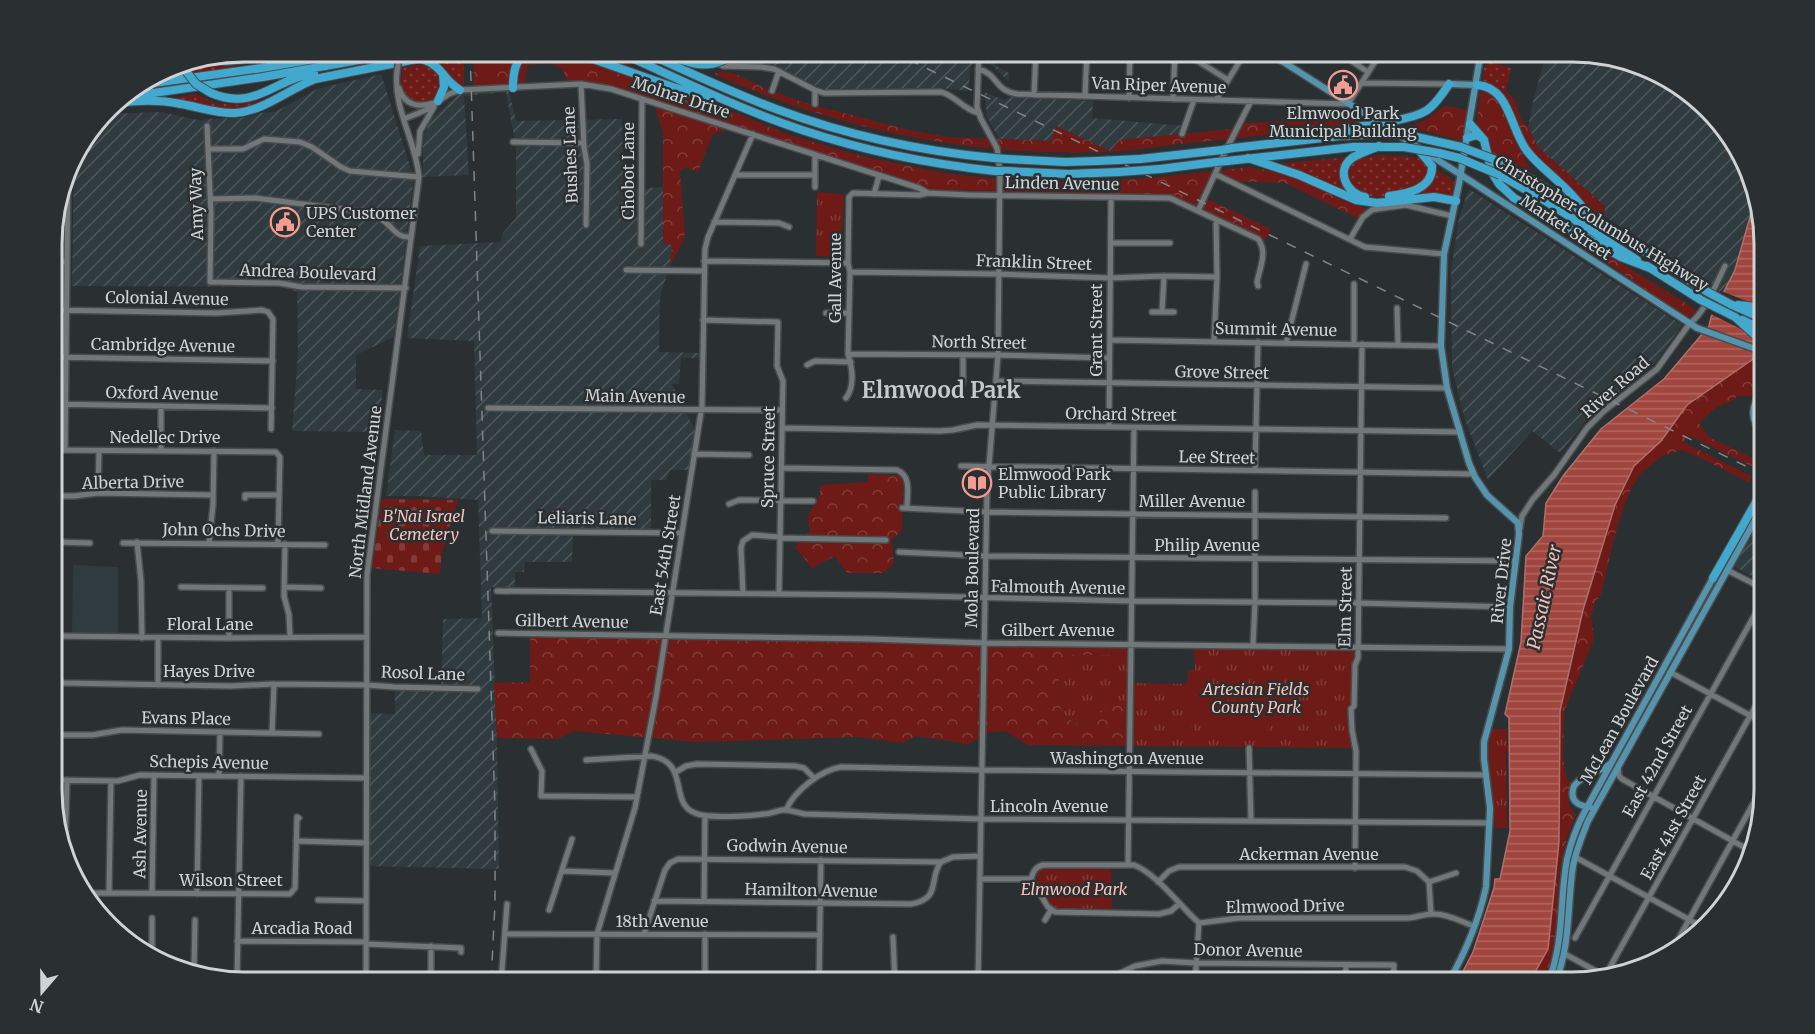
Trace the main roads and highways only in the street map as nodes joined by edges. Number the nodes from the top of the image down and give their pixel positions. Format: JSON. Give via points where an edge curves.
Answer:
{"nodes":[{"id":1,"x":297,"y":62,"type":"edge"},
{"id":2,"x":354,"y":62,"type":"joint"},
{"id":3,"x":405,"y":62,"type":"edge"},
{"id":4,"x":428,"y":62,"type":"edge"},
{"id":5,"x":517,"y":62,"type":"edge"},
{"id":6,"x":597,"y":62,"type":"edge"},
{"id":7,"x":602,"y":62,"type":"edge"},
{"id":8,"x":641,"y":62,"type":"edge"},
{"id":9,"x":667,"y":62,"type":"edge"},
{"id":10,"x":688,"y":62,"type":"edge"},
{"id":11,"x":720,"y":62,"type":"edge"},
{"id":12,"x":1287,"y":62,"type":"edge"},
{"id":13,"x":1480,"y":62,"type":"edge"},
{"id":14,"x":441,"y":70,"type":"junction"},
{"id":15,"x":186,"y":71,"type":"edge"},
{"id":16,"x":639,"y":75,"type":"junction"},
{"id":17,"x":159,"y":82,"type":"edge"},
{"id":18,"x":1449,"y":84,"type":"joint"},
{"id":19,"x":1477,"y":85,"type":"junction"},
{"id":20,"x":513,"y":88,"type":"road end"},
{"id":21,"x":460,"y":90,"type":"road end"},
{"id":22,"x":139,"y":95,"type":"edge"},
{"id":23,"x":438,"y":101,"type":"road end"},
{"id":24,"x":130,"y":102,"type":"edge"},
{"id":25,"x":732,"y":103,"type":"junction"},
{"id":26,"x":1470,"y":124,"type":"junction"},
{"id":27,"x":1467,"y":138,"type":"junction"},
{"id":28,"x":1484,"y":141,"type":"junction"},
{"id":29,"x":1284,"y":142,"type":"junction"},
{"id":30,"x":1379,"y":146,"type":"junction"},
{"id":31,"x":1417,"y":148,"type":"junction"},
{"id":32,"x":1225,"y":154,"type":"junction"},
{"id":33,"x":1248,"y":159,"type":"junction"},
{"id":34,"x":1461,"y":175,"type":"junction"},
{"id":35,"x":1456,"y":201,"type":"junction"},
{"id":36,"x":1594,"y":220,"type":"junction"},
{"id":37,"x":1603,"y":243,"type":"junction"},
{"id":38,"x":1730,"y":304,"type":"junction"},
{"id":39,"x":1753,"y":307,"type":"edge"},
{"id":40,"x":1753,"y":314,"type":"edge"},
{"id":41,"x":1735,"y":317,"type":"junction"},
{"id":42,"x":1753,"y":325,"type":"edge"},
{"id":43,"x":1753,"y":333,"type":"edge"},
{"id":44,"x":1753,"y":348,"type":"edge"},
{"id":45,"x":1753,"y":507,"type":"edge"},
{"id":46,"x":1753,"y":524,"type":"edge"},
{"id":47,"x":1713,"y":578,"type":"joint"},
{"id":48,"x":1615,"y":763,"type":"junction"},
{"id":49,"x":1596,"y":806,"type":"junction"},
{"id":50,"x":1587,"y":807,"type":"junction"},
{"id":51,"x":1454,"y":972,"type":"edge"},
{"id":52,"x":1551,"y":972,"type":"edge"},
{"id":53,"x":1558,"y":972,"type":"edge"}],
"edges":[{"from":1,"to":17,"type":"highway"},
{"from":2,"to":15,"type":"highway","bridge":true,"via":[[309,73],[247,99],[211,93],[196,84]]},
{"from":2,"to":22,"type":"highway"},
{"from":3,"to":24,"type":"highway","via":[[315,80],[238,113],[163,101]]},
{"from":4,"to":14,"type":"highway"},
{"from":5,"to":20,"type":"highway"},
{"from":6,"to":16,"type":"highway"},
{"from":7,"to":16,"type":"highway"},
{"from":8,"to":25,"type":"highway","name":"Christopher Columbus Highway"},
{"from":9,"to":32,"type":"highway","name":"Christopher Columbus Highway","bridge":true,"via":[[752,100],[824,125],[911,147],[1065,162]]},
{"from":10,"to":11,"type":"highway","bridge":true},
{"from":12,"to":31,"type":"main road","name":"Market Street"},
{"from":13,"to":19,"type":"main road","name":"River Drive"},
{"from":14,"to":21,"type":"highway"},
{"from":14,"to":23,"type":"highway","via":[[445,82]]},
{"from":16,"to":25,"type":"highway"},
{"from":18,"to":19,"type":"main road"},
{"from":18,"to":29,"type":"highway","bridge":true,"via":[[1438,102],[1410,117]]},
{"from":19,"to":26,"type":"main road","name":"River Drive"},
{"from":19,"to":36,"type":"highway","via":[[1499,93],[1528,152]]},
{"from":25,"to":32,"type":"highway","name":"Christopher Columbus Highway","bridge":true,"via":[[860,147],[995,171],[1068,174],[1160,169],[1216,162]]},
{"from":26,"to":27,"type":"main road","name":"River Drive"},
{"from":26,"to":28,"type":"highway"},
{"from":27,"to":28,"type":"highway","via":[[1477,135]]},
{"from":27,"to":34,"type":"main road","name":"River Drive"},
{"from":28,"to":37,"type":"highway","via":[[1490,165],[1506,192],[1522,204]]},
{"from":29,"to":32,"type":"highway","name":"Christopher Columbus Highway","bridge":true,"via":[[1233,148]]},
{"from":29,"to":36,"type":"highway","name":"Christopher Columbus Highway","bridge":true,"via":[[1383,134],[1461,147],[1533,180]]},
{"from":30,"to":31,"type":"highway","via":[[1355,157],[1346,167],[1346,184],[1358,195],[1393,196],[1424,186],[1431,177],[1431,166]]},
{"from":30,"to":33,"type":"highway","name":"Christopher Columbus Highway"},
{"from":30,"to":37,"type":"highway","name":"Christopher Columbus Highway","bridge":true,"via":[[1439,153],[1500,175],[1547,202]]},
{"from":31,"to":34,"type":"main road","name":"Market Street"},
{"from":32,"to":33,"type":"highway","name":"Christopher Columbus Highway"},
{"from":33,"to":35,"type":"highway","via":[[1299,175],[1356,200],[1434,197]]},
{"from":34,"to":35,"type":"main road","name":"River Drive"},
{"from":34,"to":44,"type":"main road","name":"Market Street","via":[[1700,330]]},
{"from":35,"to":51,"type":"main road","name":"River Drive","via":[[1444,254],[1441,346],[1447,388],[1474,474],[1487,495],[1515,520],[1519,529],[1509,649],[1483,750],[1490,797],[1486,886],[1466,948]]},
{"from":36,"to":38,"type":"highway","name":"Christopher Columbus Highway","bridge":true},
{"from":37,"to":41,"type":"highway","name":"Christopher Columbus Highway","bridge":true},
{"from":38,"to":39,"type":"highway"},
{"from":38,"to":40,"type":"highway","name":"Christopher Columbus Highway"},
{"from":41,"to":42,"type":"highway","name":"Christopher Columbus Highway"},
{"from":41,"to":43,"type":"highway"},
{"from":45,"to":47,"type":"highway","name":"McLean Boulevard"},
{"from":46,"to":48,"type":"main road","name":"McLean Boulevard"},
{"from":47,"to":48,"type":"main road","name":"McLean Boulevard"},
{"from":48,"to":49,"type":"main road","name":"McLean Boulevard"},
{"from":48,"to":50,"type":"main road","name":"McLean Boulevard"},
{"from":48,"to":50,"type":"main road","via":[[1574,786],[1575,802]]},
{"from":49,"to":50,"type":"main road"},
{"from":49,"to":53,"type":"main road","name":"McLean Boulevard","via":[[1575,857],[1568,932]]},
{"from":50,"to":52,"type":"main road","name":"McLean Boulevard","via":[[1568,857],[1560,942]]}]}
